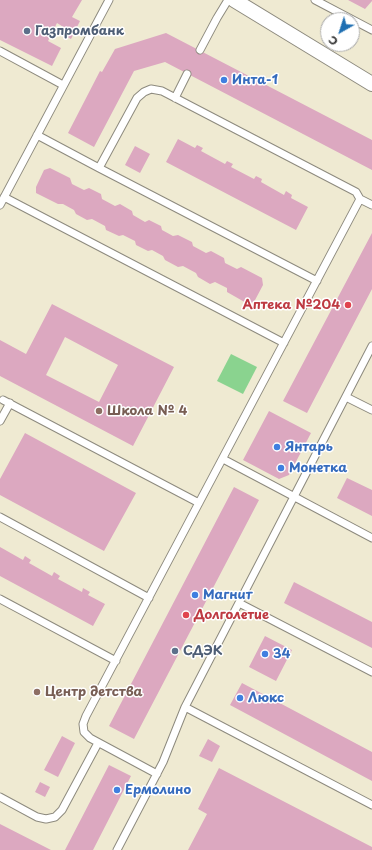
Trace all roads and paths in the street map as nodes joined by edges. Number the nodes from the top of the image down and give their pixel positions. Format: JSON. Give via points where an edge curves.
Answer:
{"nodes":[{"id":1,"x":108,"y":0,"type":"edge"},
{"id":2,"x":228,"y":0,"type":"edge"},
{"id":3,"x":234,"y":0,"type":"edge"},
{"id":4,"x":315,"y":0,"type":"edge"},
{"id":5,"x":372,"y":30,"type":"edge"},
{"id":6,"x":200,"y":50,"type":"dead end"},
{"id":7,"x":0,"y":51,"type":"edge"},
{"id":8,"x":187,"y":74,"type":"dead end"},
{"id":9,"x":63,"y":84,"type":"junction"},
{"id":10,"x":372,"y":84,"type":"edge"},
{"id":11,"x":175,"y":98,"type":"junction"},
{"id":12,"x":37,"y":135,"type":"junction"},
{"id":13,"x":99,"y":168,"type":"junction"},
{"id":14,"x":4,"y":197,"type":"junction"},
{"id":15,"x":360,"y":198,"type":"junction"},
{"id":16,"x":0,"y":204,"type":"edge"},
{"id":17,"x":372,"y":205,"type":"edge"},
{"id":18,"x":317,"y":281,"type":"junction"},
{"id":19,"x":284,"y":343,"type":"junction"},
{"id":20,"x":372,"y":346,"type":"edge"},
{"id":21,"x":346,"y":397,"type":"junction"},
{"id":22,"x":2,"y":400,"type":"dead end"},
{"id":23,"x":10,"y":403,"type":"junction"},
{"id":24,"x":372,"y":410,"type":"edge"},
{"id":25,"x":0,"y":422,"type":"edge"},
{"id":26,"x":222,"y":459,"type":"junction"},
{"id":27,"x":294,"y":497,"type":"junction"},
{"id":28,"x":199,"y":503,"type":"junction"},
{"id":29,"x":0,"y":517,"type":"edge"},
{"id":30,"x":372,"y":538,"type":"edge"},
{"id":31,"x":149,"y":598,"type":"junction"},
{"id":32,"x":0,"y":599,"type":"edge"},
{"id":33,"x":239,"y":603,"type":"junction"},
{"id":34,"x":116,"y":661,"type":"junction"},
{"id":35,"x":372,"y":672,"type":"edge"},
{"id":36,"x":185,"y":707,"type":"junction"},
{"id":37,"x":98,"y":743,"type":"junction"},
{"id":38,"x":157,"y":774,"type":"junction"},
{"id":39,"x":0,"y":797,"type":"edge"},
{"id":40,"x":372,"y":805,"type":"edge"},
{"id":41,"x":118,"y":850,"type":"edge"}],
"edges":[{"from":1,"to":9,"type":"lane"},
{"from":2,"to":6,"type":"lane"},
{"from":3,"to":10,"type":"street"},
{"from":4,"to":5,"type":"lane"},
{"from":7,"to":9,"type":"lane"},
{"from":8,"to":11,"type":"lane"},
{"from":9,"to":12,"type":"lane"},
{"from":11,"to":13,"type":"lane","via":[[157,90],[144,92],[138,98]]},
{"from":11,"to":15,"type":"lane","via":[[356,192]]},
{"from":12,"to":13,"type":"lane"},
{"from":12,"to":14,"type":"lane"},
{"from":13,"to":18,"type":"lane"},
{"from":14,"to":16,"type":"lane"},
{"from":14,"to":19,"type":"lane"},
{"from":15,"to":17,"type":"lane"},
{"from":15,"to":18,"type":"lane"},
{"from":18,"to":19,"type":"lane"},
{"from":19,"to":26,"type":"lane"},
{"from":20,"to":21,"type":"lane"},
{"from":21,"to":24,"type":"lane"},
{"from":21,"to":27,"type":"lane"},
{"from":22,"to":23,"type":"lane"},
{"from":23,"to":25,"type":"lane"},
{"from":23,"to":28,"type":"lane"},
{"from":26,"to":27,"type":"lane"},
{"from":26,"to":28,"type":"lane"},
{"from":27,"to":30,"type":"lane"},
{"from":27,"to":33,"type":"lane"},
{"from":28,"to":31,"type":"lane"},
{"from":29,"to":31,"type":"lane"},
{"from":31,"to":34,"type":"lane"},
{"from":32,"to":34,"type":"lane"},
{"from":33,"to":35,"type":"lane"},
{"from":33,"to":36,"type":"lane"},
{"from":34,"to":37,"type":"lane","via":[[83,724],[84,732]]},
{"from":36,"to":38,"type":"lane"},
{"from":36,"to":40,"type":"lane"},
{"from":37,"to":38,"type":"lane"},
{"from":37,"to":39,"type":"lane","via":[[56,817],[37,817]]},
{"from":38,"to":41,"type":"lane"}]}
